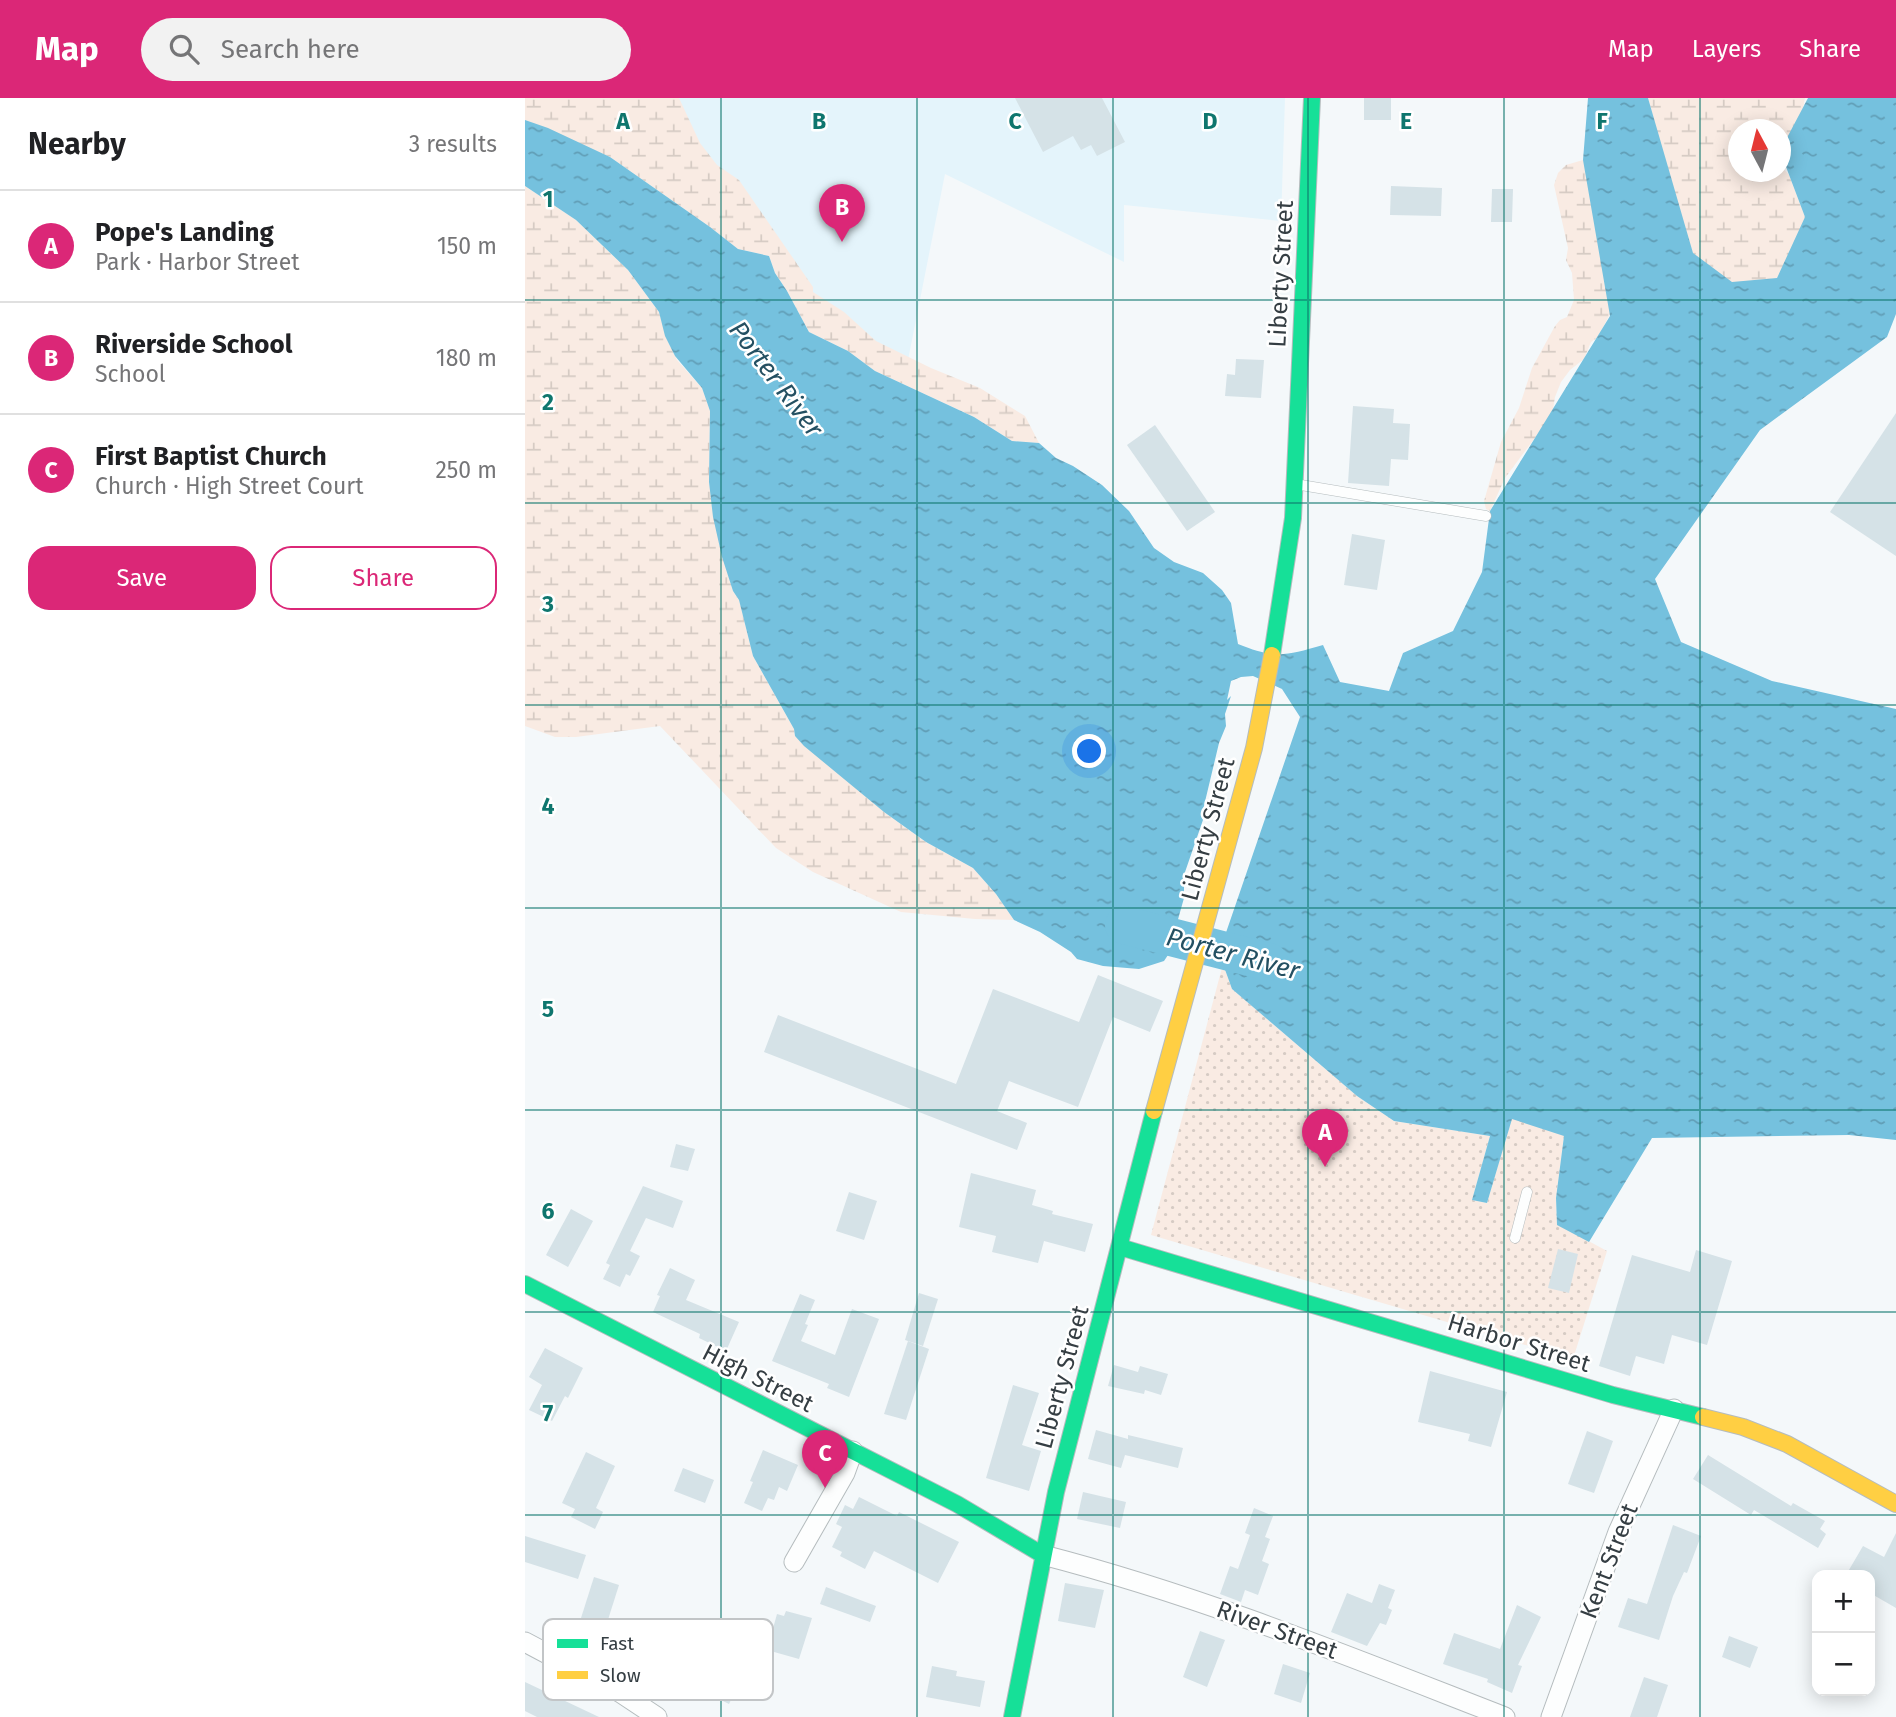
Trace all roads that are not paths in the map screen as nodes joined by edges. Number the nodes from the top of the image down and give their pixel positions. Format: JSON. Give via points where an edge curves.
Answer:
{"nodes":[{"id":1,"x":1312,"y":98,"type":"edge"},
{"id":2,"x":1294,"y":484,"type":"junction"},
{"id":3,"x":1486,"y":516,"type":"dead end"},
{"id":4,"x":1527,"y":1192,"type":"dead end"},
{"id":5,"x":1515,"y":1238,"type":"dead end"},
{"id":6,"x":1119,"y":1247,"type":"junction"},
{"id":7,"x":525,"y":1284,"type":"edge"},
{"id":8,"x":1674,"y":1409,"type":"junction"},
{"id":9,"x":853,"y":1451,"type":"junction"},
{"id":10,"x":1896,"y":1504,"type":"edge"},
{"id":11,"x":1043,"y":1555,"type":"junction"},
{"id":12,"x":794,"y":1562,"type":"dead end"},
{"id":13,"x":525,"y":1642,"type":"edge"},
{"id":14,"x":543,"y":1652,"type":"edge"},
{"id":15,"x":632,"y":1700,"type":"edge"},
{"id":16,"x":657,"y":1717,"type":"edge"},
{"id":17,"x":1012,"y":1717,"type":"edge"},
{"id":18,"x":1506,"y":1717,"type":"edge"},
{"id":19,"x":1551,"y":1717,"type":"edge"}],
"edges":[{"from":1,"to":2,"type":"street","name":"Liberty Street"},
{"from":2,"to":3,"type":"lane"},
{"from":2,"to":6,"type":"street","name":"Liberty Street","via":[[1292,530],[1254,748]]},
{"from":4,"to":5,"type":"lane"},
{"from":6,"to":8,"type":"street","name":"Harbor Street","via":[[1613,1395]]},
{"from":6,"to":11,"type":"street","name":"Liberty Street"},
{"from":7,"to":9,"type":"street","name":"High Street"},
{"from":8,"to":10,"type":"street","name":"Harbor Street","via":[[1787,1444]]},
{"from":8,"to":19,"type":"street","name":"Kent Street","via":[[1613,1545]]},
{"from":9,"to":11,"type":"street","name":"High Street","via":[[957,1503]]},
{"from":9,"to":12,"type":"street"},
{"from":11,"to":17,"type":"street","name":"Liberty Street"},
{"from":11,"to":18,"type":"street","name":"River Street","via":[[1176,1593]]},
{"from":13,"to":14,"type":"street"},
{"from":15,"to":16,"type":"street"}]}
